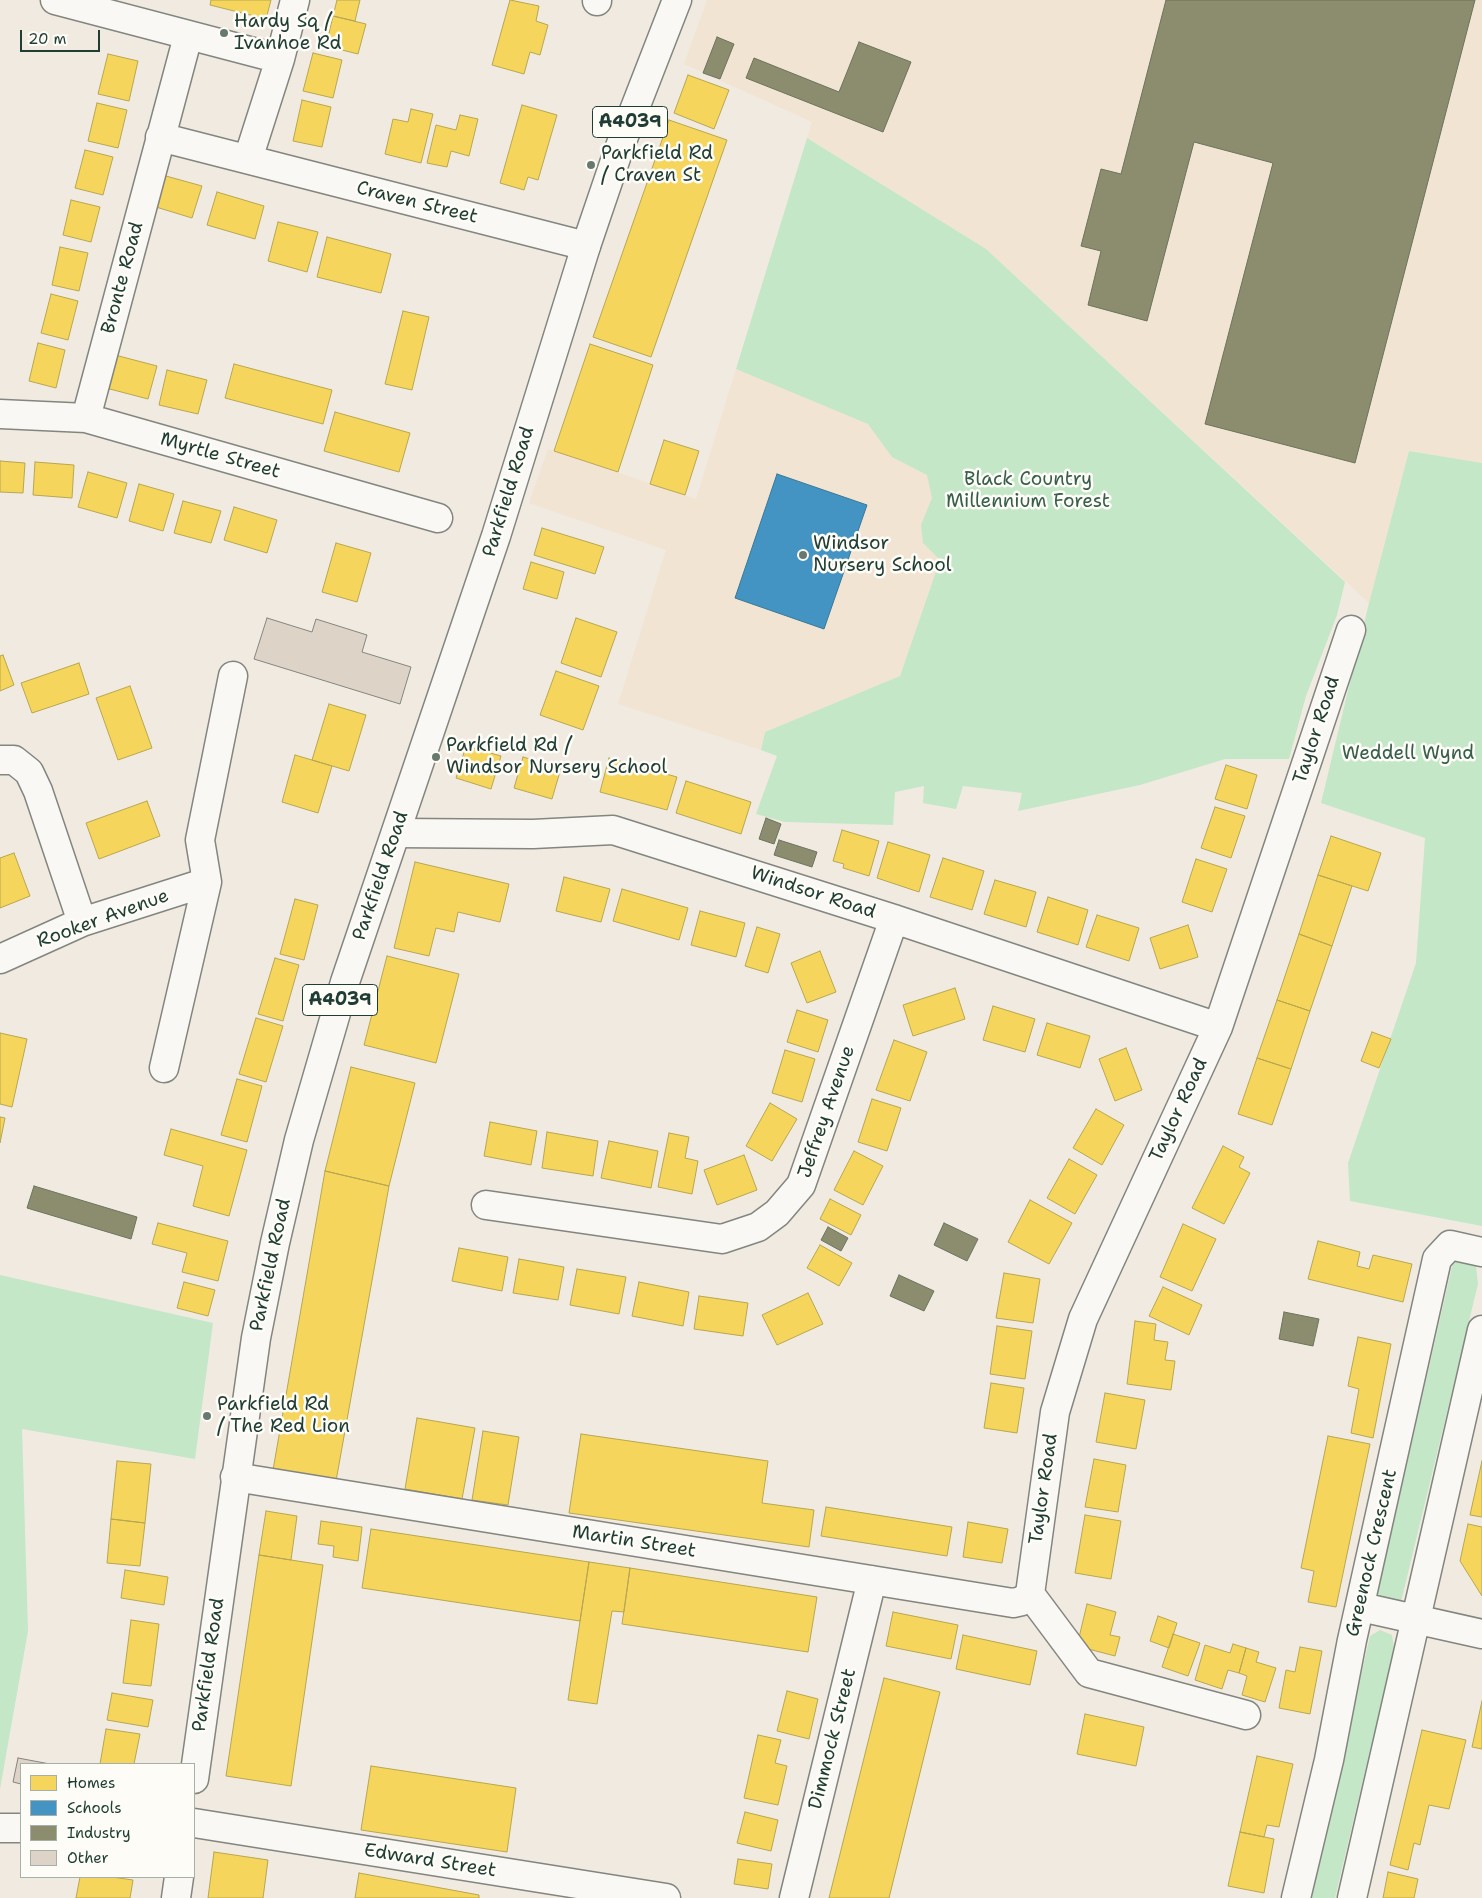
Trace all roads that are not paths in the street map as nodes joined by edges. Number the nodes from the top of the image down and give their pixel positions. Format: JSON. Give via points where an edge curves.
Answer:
{"nodes":[{"id":1,"x":56,"y":0,"type":"edge"},
{"id":2,"x":296,"y":0,"type":"edge"},
{"id":3,"x":677,"y":0,"type":"edge"},
{"id":4,"x":188,"y":36,"type":"junction"},
{"id":5,"x":280,"y":59,"type":"junction"},
{"id":6,"x":160,"y":137,"type":"junction"},
{"id":7,"x":248,"y":159,"type":"junction"},
{"id":8,"x":586,"y":246,"type":"junction"},
{"id":9,"x":0,"y":414,"type":"edge"},
{"id":10,"x":86,"y":418,"type":"junction"},
{"id":11,"x":438,"y":518,"type":"dead end"},
{"id":12,"x":1350,"y":630,"type":"dead end"},
{"id":13,"x":234,"y":676,"type":"dead end"},
{"id":14,"x":0,"y":760,"type":"edge"},
{"id":15,"x":396,"y":833,"type":"junction"},
{"id":16,"x":207,"y":882,"type":"junction"},
{"id":17,"x":894,"y":919,"type":"junction"},
{"id":18,"x":82,"y":922,"type":"junction"},
{"id":19,"x":0,"y":959,"type":"edge"},
{"id":20,"x":1218,"y":1027,"type":"junction"},
{"id":21,"x":164,"y":1068,"type":"dead end"},
{"id":22,"x":486,"y":1205,"type":"dead end"},
{"id":23,"x":1482,"y":1252,"type":"edge"},
{"id":24,"x":1482,"y":1330,"type":"edge"},
{"id":25,"x":235,"y":1478,"type":"junction"},
{"id":26,"x":872,"y":1580,"type":"junction"},
{"id":27,"x":1030,"y":1594,"type":"junction"},
{"id":28,"x":1361,"y":1607,"type":"junction"},
{"id":29,"x":1416,"y":1620,"type":"junction"},
{"id":30,"x":1482,"y":1634,"type":"edge"},
{"id":31,"x":1246,"y":1715,"type":"dead end"},
{"id":32,"x":195,"y":1772,"type":"edge"},
{"id":33,"x":195,"y":1823,"type":"edge"},
{"id":34,"x":0,"y":1828,"type":"edge"},
{"id":35,"x":20,"y":1828,"type":"edge"},
{"id":36,"x":179,"y":1878,"type":"edge"},
{"id":37,"x":176,"y":1898,"type":"edge"},
{"id":38,"x":666,"y":1898,"type":"edge"},
{"id":39,"x":794,"y":1898,"type":"edge"},
{"id":40,"x":1296,"y":1898,"type":"edge"},
{"id":41,"x":1352,"y":1898,"type":"edge"}],
"edges":[{"from":1,"to":4,"type":"street"},
{"from":2,"to":5,"type":"street"},
{"from":3,"to":8,"type":"street","name":"Parkfield Road","number":"A4039"},
{"from":4,"to":5,"type":"street"},
{"from":4,"to":6,"type":"street","name":"Bronte Road"},
{"from":5,"to":7,"type":"street"},
{"from":6,"to":7,"type":"street","name":"Craven Street"},
{"from":6,"to":10,"type":"street","name":"Bronte Road"},
{"from":7,"to":8,"type":"street","name":"Craven Street"},
{"from":8,"to":15,"type":"street","name":"Parkfield Road","number":"A4039","via":[[496,536]]},
{"from":9,"to":10,"type":"street","name":"Myrtle Street"},
{"from":10,"to":11,"type":"street","name":"Myrtle Street"},
{"from":12,"to":20,"type":"street","name":"Taylor Road"},
{"from":13,"to":16,"type":"street","via":[[200,840]]},
{"from":14,"to":18,"type":"street","via":[[14,760],[29,772]]},
{"from":15,"to":17,"type":"street","name":"Windsor Road","via":[[533,834],[613,830]]},
{"from":15,"to":25,"type":"street","name":"Parkfield Road","number":"A4039","via":[[345,982],[299,1140],[274,1243]]},
{"from":16,"to":18,"type":"street","name":"Rooker Avenue"},
{"from":16,"to":21,"type":"street"},
{"from":17,"to":20,"type":"street","name":"Windsor Road"},
{"from":17,"to":22,"type":"street","name":"Jeffrey Avenue","via":[[801,1185],[777,1213],[758,1227],[722,1239]]},
{"from":18,"to":19,"type":"street","name":"Rooker Avenue"},
{"from":20,"to":27,"type":"street","name":"Taylor Road","via":[[1082,1319],[1055,1412]]},
{"from":23,"to":28,"type":"street","name":"Greenock Crescent","via":[[1450,1245],[1437,1259]]},
{"from":24,"to":29,"type":"street"},
{"from":25,"to":26,"type":"street","name":"Martin Street"},
{"from":25,"to":32,"type":"street","name":"Parkfield Road","number":"A4039"},
{"from":26,"to":27,"type":"street","name":"Martin Street","via":[[1013,1603]]},
{"from":26,"to":39,"type":"street","name":"Dimmock Street"},
{"from":27,"to":31,"type":"street","via":[[1089,1673]]},
{"from":28,"to":29,"type":"street"},
{"from":28,"to":40,"type":"street","name":"Greenock Crescent"},
{"from":29,"to":30,"type":"street"},
{"from":29,"to":41,"type":"street"},
{"from":33,"to":38,"type":"street","name":"Edward Street"},
{"from":34,"to":35,"type":"street"},
{"from":36,"to":37,"type":"street"}]}
